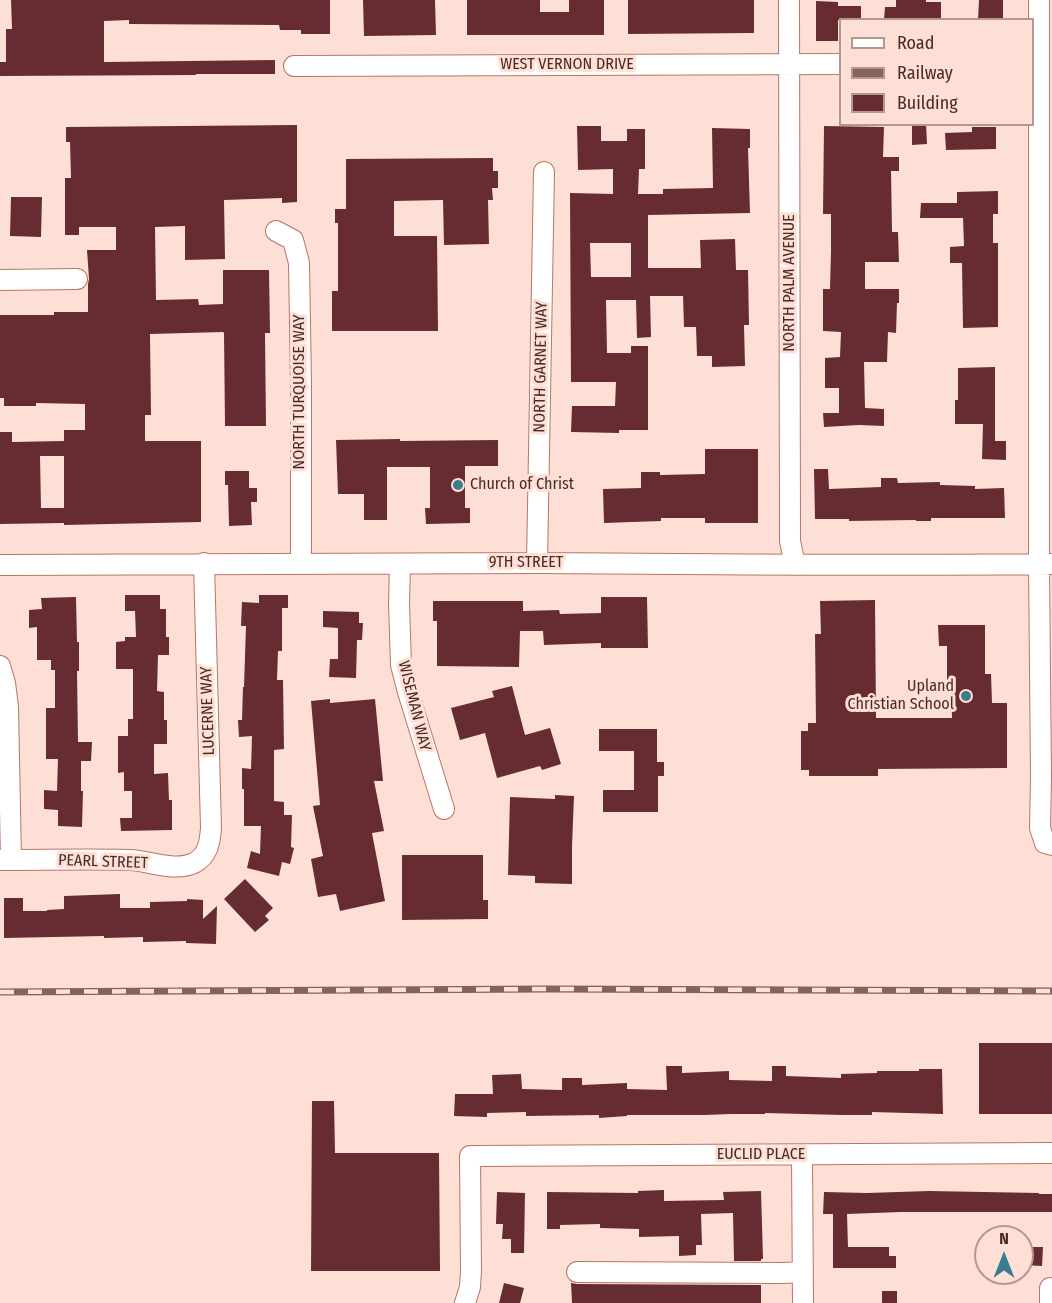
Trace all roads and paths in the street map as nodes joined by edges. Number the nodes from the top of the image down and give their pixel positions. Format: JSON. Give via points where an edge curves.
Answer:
{"nodes":[{"id":1,"x":789,"y":0,"type":"edge"},
{"id":2,"x":1039,"y":0,"type":"edge"},
{"id":3,"x":1041,"y":63,"type":"edge"},
{"id":4,"x":790,"y":64,"type":"junction"},
{"id":5,"x":839,"y":64,"type":"edge"},
{"id":6,"x":294,"y":66,"type":"dead end"},
{"id":7,"x":544,"y":172,"type":"dead end"},
{"id":8,"x":276,"y":231,"type":"dead end"},
{"id":9,"x":77,"y":279,"type":"dead end"},
{"id":10,"x":0,"y":280,"type":"edge"},
{"id":11,"x":204,"y":563,"type":"junction"},
{"id":12,"x":537,"y":563,"type":"junction"},
{"id":13,"x":301,"y":564,"type":"junction"},
{"id":14,"x":400,"y":564,"type":"junction"},
{"id":15,"x":1046,"y":564,"type":"edge"},
{"id":16,"x":0,"y":565,"type":"edge"},
{"id":17,"x":795,"y":565,"type":"junction"},
{"id":18,"x":0,"y":666,"type":"edge"},
{"id":19,"x":444,"y":809,"type":"dead end"},
{"id":20,"x":1048,"y":844,"type":"edge"},
{"id":21,"x":203,"y":857,"type":"joint"},
{"id":22,"x":6,"y":860,"type":"edge"},
{"id":23,"x":1052,"y":1154,"type":"edge"},
{"id":24,"x":802,"y":1155,"type":"junction"},
{"id":25,"x":577,"y":1272,"type":"dead end"},
{"id":26,"x":802,"y":1272,"type":"junction"},
{"id":27,"x":465,"y":1303,"type":"edge"},
{"id":28,"x":802,"y":1303,"type":"edge"}],
"edges":[{"from":1,"to":4,"type":"street","name":"NORTH PALM AVENUE"},
{"from":2,"to":3,"type":"street"},
{"from":3,"to":15,"type":"street"},
{"from":4,"to":5,"type":"street","name":"WEST VERNON DRIVE"},
{"from":4,"to":6,"type":"street","name":"WEST VERNON DRIVE"},
{"from":4,"to":17,"type":"street","name":"NORTH PALM AVENUE","via":[[790,541]]},
{"from":7,"to":12,"type":"street","name":"NORTH GARNET WAY"},
{"from":8,"to":13,"type":"street","name":"NORTH TURQUOISE WAY","via":[[293,240],[299,263]]},
{"from":9,"to":10,"type":"street"},
{"from":11,"to":13,"type":"street","name":"9TH STREET"},
{"from":11,"to":16,"type":"street","name":"9TH STREET"},
{"from":11,"to":21,"type":"street","name":"LUCERNE WAY","via":[[211,828]]},
{"from":12,"to":14,"type":"street","name":"9TH STREET"},
{"from":12,"to":17,"type":"street","name":"9TH STREET"},
{"from":13,"to":14,"type":"street","name":"9TH STREET"},
{"from":14,"to":19,"type":"street","name":"WISEMAN WAY","via":[[401,665]]},
{"from":15,"to":17,"type":"street","name":"9TH STREET"},
{"from":15,"to":20,"type":"street","via":[[1040,828]]},
{"from":18,"to":22,"type":"street","via":[[8,707]]},
{"from":21,"to":22,"type":"street","name":"PEARL STREET","via":[[180,866],[130,860]]},
{"from":23,"to":24,"type":"street","name":"EUCLID PLACE"},
{"from":24,"to":26,"type":"street"},
{"from":24,"to":27,"type":"street","name":"EUCLID PLACE","via":[[470,1156],[471,1271]]},
{"from":25,"to":26,"type":"street"},
{"from":26,"to":28,"type":"street"}]}
